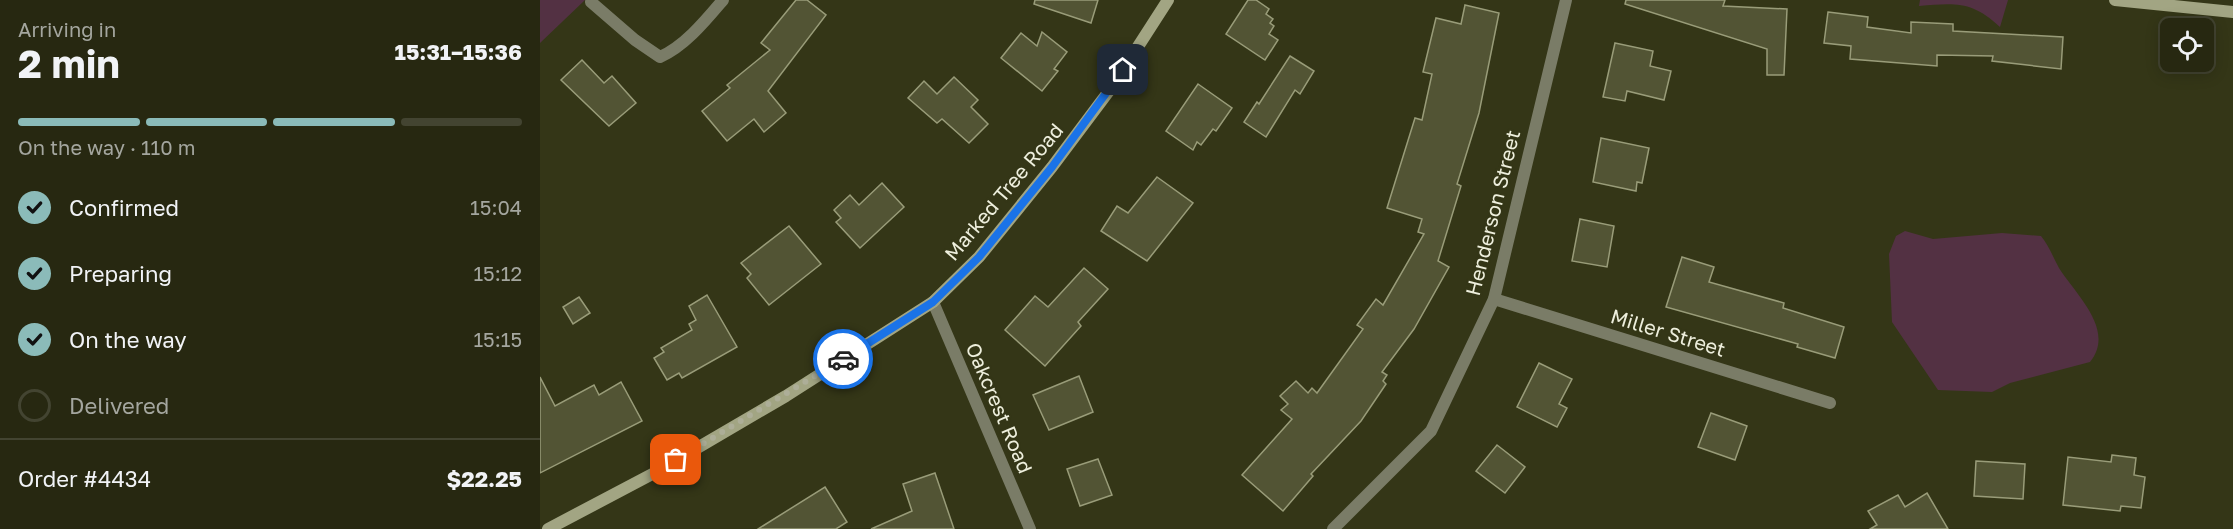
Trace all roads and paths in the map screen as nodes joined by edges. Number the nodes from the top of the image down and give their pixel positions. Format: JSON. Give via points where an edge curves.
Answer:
{"nodes":[{"id":1,"x":723,"y":0,"type":"edge"},
{"id":2,"x":1168,"y":0,"type":"edge"},
{"id":3,"x":1566,"y":0,"type":"edge"},
{"id":4,"x":2115,"y":0,"type":"edge"},
{"id":5,"x":591,"y":2,"type":"dead end"},
{"id":6,"x":2233,"y":12,"type":"edge"},
{"id":7,"x":1494,"y":299,"type":"junction"},
{"id":8,"x":933,"y":302,"type":"junction"},
{"id":9,"x":1830,"y":403,"type":"dead end"},
{"id":10,"x":548,"y":529,"type":"edge"},
{"id":11,"x":1030,"y":529,"type":"edge"},
{"id":12,"x":1333,"y":529,"type":"edge"}],
"edges":[{"from":1,"to":5,"type":"street","via":[[708,19],[670,53],[660,57]]},
{"from":2,"to":8,"type":"street","name":"Marked Tree Road","via":[[1112,87],[1052,167],[979,257]]},
{"from":3,"to":7,"type":"street","name":"Henderson Street"},
{"from":4,"to":6,"type":"street"},
{"from":7,"to":9,"type":"street","name":"Miller Street"},
{"from":7,"to":12,"type":"street","name":"Henderson Street","via":[[1431,431]]},
{"from":8,"to":10,"type":"street","name":"Marked Tree Road","via":[[786,396]]},
{"from":8,"to":11,"type":"street","name":"Oakcrest Road"}]}
